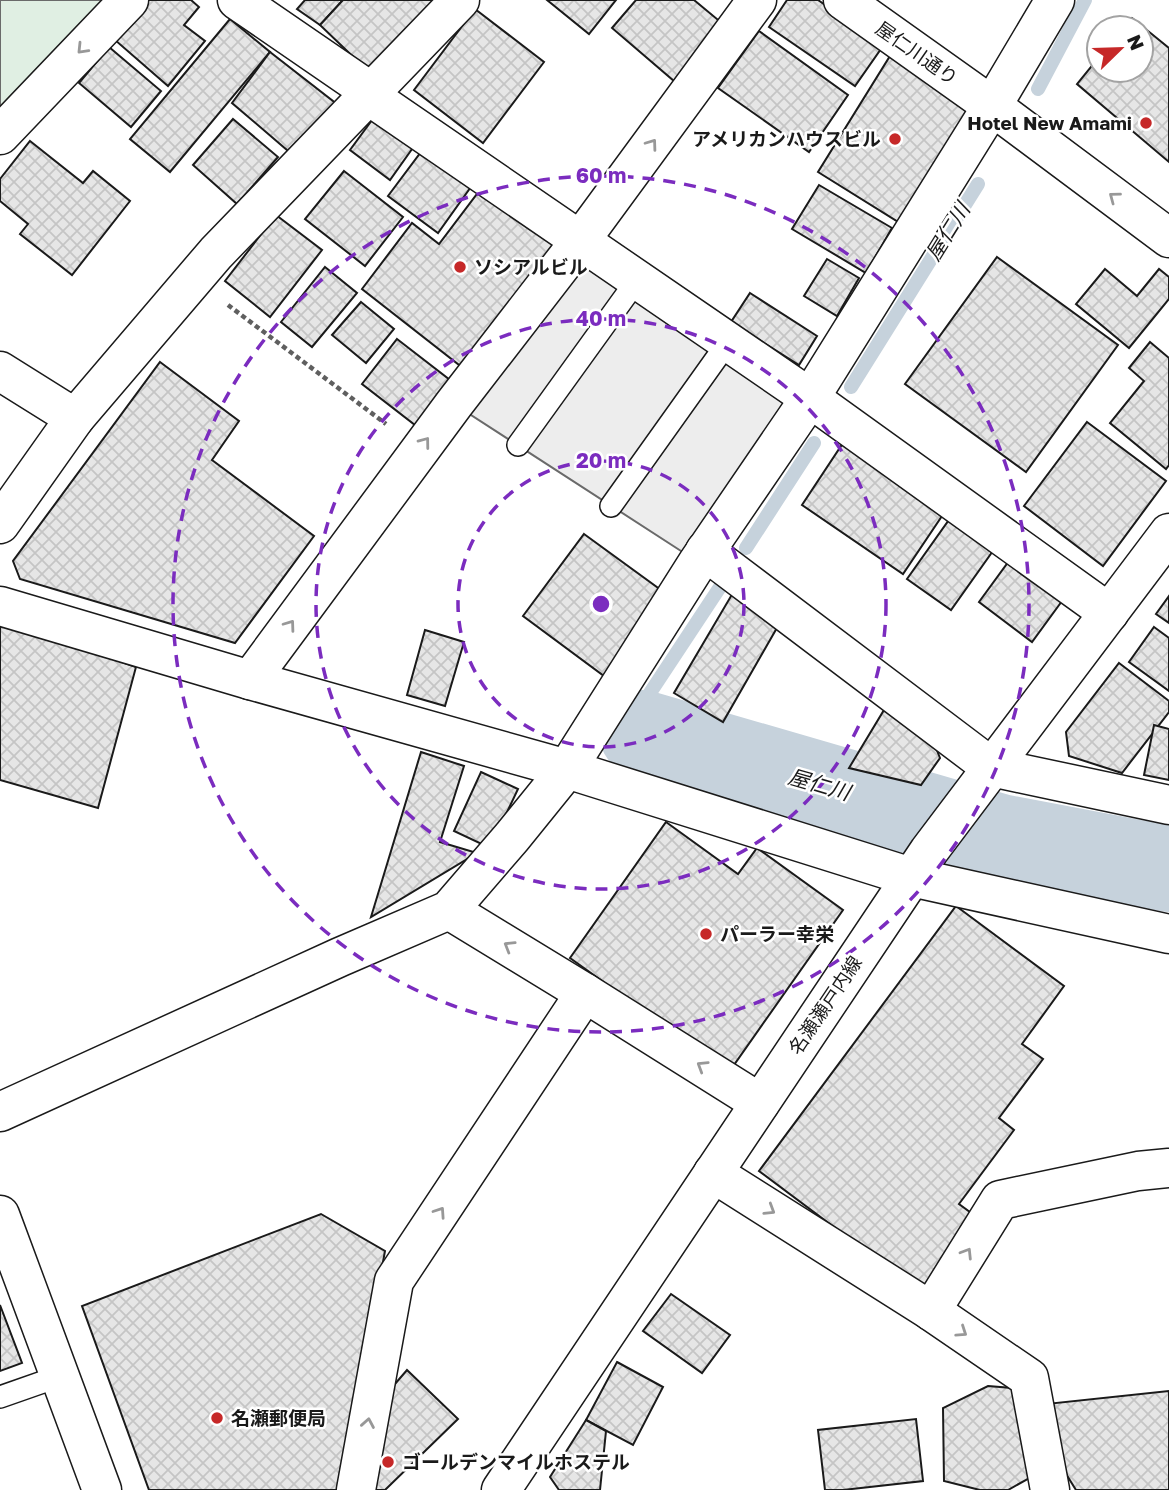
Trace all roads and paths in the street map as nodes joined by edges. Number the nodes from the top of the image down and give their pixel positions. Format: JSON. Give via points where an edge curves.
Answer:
{"nodes":[{"id":1,"x":129,"y":0,"type":"edge"},
{"id":2,"x":237,"y":0,"type":"edge"},
{"id":3,"x":460,"y":0,"type":"edge"},
{"id":4,"x":757,"y":0,"type":"edge"},
{"id":5,"x":842,"y":0,"type":"edge"},
{"id":6,"x":1055,"y":0,"type":"edge"},
{"id":7,"x":371,"y":92,"type":"junction"},
{"id":8,"x":992,"y":106,"type":"junction"},
{"id":9,"x":0,"y":135,"type":"edge"},
{"id":10,"x":1169,"y":237,"type":"edge"},
{"id":11,"x":580,"y":241,"type":"junction"},
{"id":12,"x":194,"y":279,"type":"junction"},
{"id":13,"x":637,"y":280,"type":"junction"},
{"id":14,"x":728,"y":342,"type":"junction"},
{"id":15,"x":0,"y":371,"type":"edge"},
{"id":16,"x":810,"y":398,"type":"junction"},
{"id":17,"x":75,"y":418,"type":"junction"},
{"id":18,"x":518,"y":445,"type":"dead end"},
{"id":19,"x":420,"y":450,"type":"junction"},
{"id":20,"x":611,"y":506,"type":"dead end"},
{"id":21,"x":0,"y":524,"type":"edge"},
{"id":22,"x":1169,"y":533,"type":"edge"},
{"id":23,"x":705,"y":551,"type":"junction"},
{"id":24,"x":0,"y":606,"type":"edge"},
{"id":25,"x":1108,"y":612,"type":"junction"},
{"id":26,"x":250,"y":680,"type":"junction"},
{"id":27,"x":567,"y":769,"type":"junction"},
{"id":28,"x":985,"y":775,"type":"junction"},
{"id":29,"x":1169,"y":805,"type":"edge"},
{"id":30,"x":920,"y":864,"type":"junction"},
{"id":31,"x":449,"y":910,"type":"junction"},
{"id":32,"x":1169,"y":934,"type":"edge"},
{"id":33,"x":585,"y":993,"type":"junction"},
{"id":34,"x":760,"y":1102,"type":"junction"},
{"id":35,"x":0,"y":1112,"type":"edge"},
{"id":36,"x":1169,"y":1168,"type":"edge"},
{"id":37,"x":713,"y":1174,"type":"junction"},
{"id":38,"x":0,"y":1215,"type":"edge"},
{"id":39,"x":931,"y":1311,"type":"junction"},
{"id":40,"x":60,"y":1376,"type":"junction"},
{"id":41,"x":0,"y":1397,"type":"edge"},
{"id":42,"x":102,"y":1490,"type":"edge"},
{"id":43,"x":356,"y":1490,"type":"edge"},
{"id":44,"x":500,"y":1490,"type":"edge"},
{"id":45,"x":1050,"y":1490,"type":"edge"}],
"edges":[{"from":1,"to":9,"type":"street","one_way":true},
{"from":2,"to":7,"type":"street"},
{"from":3,"to":7,"type":"street"},
{"from":11,"to":4,"type":"street","one_way":true},
{"from":5,"to":8,"type":"street","name":"屋仁川通り"},
{"from":6,"to":8,"type":"street"},
{"from":7,"to":11,"type":"street","via":[[381,104]]},
{"from":7,"to":12,"type":"street"},
{"from":10,"to":8,"type":"street","name":"屋仁川通り","one_way":true},
{"from":8,"to":16,"type":"street"},
{"from":11,"to":13,"type":"street"},
{"from":19,"to":11,"type":"street","one_way":true},
{"from":12,"to":17,"type":"street"},
{"from":12,"to":19,"type":"path"},
{"from":13,"to":14,"type":"street"},
{"from":13,"to":18,"type":"lane"},
{"from":14,"to":16,"type":"street"},
{"from":14,"to":20,"type":"lane"},
{"from":15,"to":17,"type":"street"},
{"from":16,"to":23,"type":"street"},
{"from":16,"to":25,"type":"street"},
{"from":17,"to":21,"type":"street"},
{"from":26,"to":19,"type":"street","one_way":true},
{"from":22,"to":25,"type":"street","name":"名瀬瀬戸内線"},
{"from":23,"to":27,"type":"street"},
{"from":23,"to":28,"type":"street"},
{"from":24,"to":26,"type":"street"},
{"from":25,"to":28,"type":"street","name":"名瀬瀬戸内線"},
{"from":26,"to":27,"type":"street"},
{"from":27,"to":30,"type":"street"},
{"from":27,"to":31,"type":"street"},
{"from":28,"to":29,"type":"street"},
{"from":28,"to":30,"type":"street","name":"名瀬瀬戸内線"},
{"from":30,"to":32,"type":"street"},
{"from":30,"to":34,"type":"street","name":"名瀬瀬戸内線"},
{"from":33,"to":31,"type":"street","one_way":true},
{"from":31,"to":35,"type":"street"},
{"from":34,"to":33,"type":"street","one_way":true},
{"from":43,"to":33,"type":"street","one_way":true,"via":[[394,1281]]},
{"from":34,"to":37,"type":"street","name":"名瀬瀬戸内線"},
{"from":39,"to":36,"type":"street","one_way":true,"via":[[1000,1199]]},
{"from":37,"to":39,"type":"street","one_way":true},
{"from":37,"to":44,"type":"street","name":"名瀬瀬戸内線"},
{"from":38,"to":40,"type":"street"},
{"from":39,"to":45,"type":"street","one_way":true,"via":[[1029,1378]]},
{"from":40,"to":41,"type":"lane"},
{"from":40,"to":42,"type":"street"}]}
